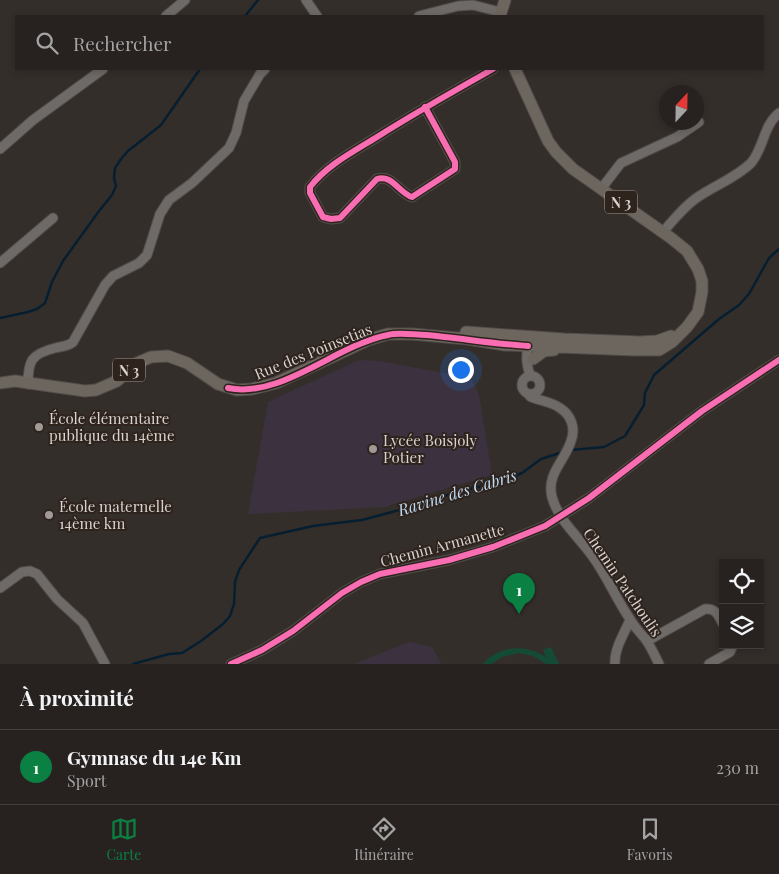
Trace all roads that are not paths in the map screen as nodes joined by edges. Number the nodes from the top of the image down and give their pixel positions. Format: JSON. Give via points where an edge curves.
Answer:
{"nodes":[{"id":1,"x":185,"y":0,"type":"edge"},
{"id":2,"x":306,"y":0,"type":"edge"},
{"id":3,"x":505,"y":0,"type":"edge"},
{"id":4,"x":500,"y":14,"type":"edge"},
{"id":5,"x":167,"y":15,"type":"edge"},
{"id":6,"x":316,"y":15,"type":"edge"},
{"id":7,"x":423,"y":15,"type":"edge"},
{"id":8,"x":102,"y":70,"type":"edge"},
{"id":9,"x":264,"y":70,"type":"edge"},
{"id":10,"x":491,"y":70,"type":"edge"},
{"id":11,"x":515,"y":70,"type":"edge"},
{"id":12,"x":425,"y":108,"type":"junction"},
{"id":13,"x":779,"y":113,"type":"edge"},
{"id":14,"x":687,"y":130,"type":"edge"},
{"id":15,"x":0,"y":149,"type":"edge"},
{"id":16,"x":601,"y":189,"type":"junction"},
{"id":17,"x":53,"y":218,"type":"dead end"},
{"id":18,"x":663,"y":232,"type":"junction"},
{"id":19,"x":0,"y":263,"type":"edge"},
{"id":20,"x":529,"y":342,"type":"junction"},
{"id":21,"x":567,"y":343,"type":"junction"},
{"id":22,"x":505,"y":344,"type":"junction"},
{"id":23,"x":530,"y":359,"type":"junction"},
{"id":24,"x":779,"y":360,"type":"edge"},
{"id":25,"x":530,"y":375,"type":"junction"},
{"id":26,"x":0,"y":384,"type":"edge"},
{"id":27,"x":26,"y":384,"type":"junction"},
{"id":28,"x":252,"y":389,"type":"junction"},
{"id":29,"x":538,"y":389,"type":"junction"},
{"id":30,"x":0,"y":390,"type":"edge"},
{"id":31,"x":528,"y":394,"type":"junction"},
{"id":32,"x":549,"y":403,"type":"junction"},
{"id":33,"x":561,"y":517,"type":"junction"},
{"id":34,"x":0,"y":588,"type":"edge"},
{"id":35,"x":719,"y":617,"type":"edge"},
{"id":36,"x":630,"y":620,"type":"junction"},
{"id":37,"x":647,"y":641,"type":"junction"},
{"id":38,"x":731,"y":649,"type":"edge"},
{"id":39,"x":101,"y":661,"type":"edge"},
{"id":40,"x":231,"y":664,"type":"edge"},
{"id":41,"x":615,"y":664,"type":"edge"},
{"id":42,"x":658,"y":664,"type":"edge"},
{"id":43,"x":709,"y":664,"type":"edge"}],
"edges":[{"from":1,"to":5,"type":"street"},
{"from":2,"to":6,"type":"street"},
{"from":3,"to":4,"type":"main road"},
{"from":4,"to":7,"type":"street","via":[[473,5]]},
{"from":8,"to":15,"type":"street","via":[[33,120]]},
{"from":9,"to":27,"type":"street","via":[[244,101],[229,148],[169,200],[160,214],[148,255],[139,264],[113,276],[105,285],[73,342],[33,357]]},
{"from":10,"to":12,"type":"street"},
{"from":11,"to":16,"type":"main road","name":"Rue des Poinsetias","number":"N 3","via":[[548,141],[573,169]]},
{"from":12,"to":12,"type":"street","via":[[455,162],[455,169],[412,197],[382,177],[340,218],[330,220],[323,217],[310,193],[310,187],[318,177],[336,162]]},
{"from":13,"to":18,"type":"street","via":[[769,124],[750,164],[696,198]]},
{"from":14,"to":16,"type":"street","via":[[621,163]]},
{"from":16,"to":18,"type":"main road","name":"Rue des Poinsetias","number":"N 3"},
{"from":17,"to":19,"type":"street"},
{"from":18,"to":21,"type":"main road","name":"Rue des Poinsetias","number":"N 3","via":[[687,251],[702,281],[698,312],[687,327],[659,350]]},
{"from":20,"to":21,"type":"main road","name":"Rue des Poinsetias","number":"N 3"},
{"from":20,"to":22,"type":"main road","name":"Rue des Poinsetias","number":"N 3"},
{"from":20,"to":23,"type":"street"},
{"from":20,"to":28,"type":"main road","name":"Rue des Poinsetias","number":"N 3","via":[[393,328],[379,330]]},
{"from":21,"to":23,"type":"main road"},
{"from":22,"to":23,"type":"main road"},
{"from":22,"to":28,"type":"main road","name":"Rue des Poinsetias","number":"N 3","via":[[388,334],[368,340],[276,383]]},
{"from":23,"to":25,"type":"street"},
{"from":24,"to":33,"type":"street","name":"Chemin Armanette","via":[[702,410]]},
{"from":25,"to":29,"type":"street","via":[[538,380]]},
{"from":25,"to":31,"type":"street","via":[[522,383],[522,389]]},
{"from":26,"to":27,"type":"main road","name":"Rue des Poinsetias","number":"N 3","via":[[16,381]]},
{"from":27,"to":28,"type":"main road","name":"Rue des Poinsetias","number":"N 3","via":[[96,390],[117,381],[137,363],[151,357],[168,356],[187,362],[218,384],[237,390]]},
{"from":27,"to":30,"type":"main road","name":"Rue des Poinsetias","number":"N 3"},
{"from":29,"to":31,"type":"street"},
{"from":29,"to":32,"type":"street"},
{"from":31,"to":32,"type":"street"},
{"from":32,"to":33,"type":"street","name":"Chemin Patchoulis","via":[[568,413],[572,422],[572,440],[551,480],[551,495]]},
{"from":33,"to":36,"type":"street","name":"Chemin Patchoulis","via":[[596,560]]},
{"from":33,"to":40,"type":"street","name":"Chemin Armanette","via":[[493,547],[380,574],[361,582],[293,631]]},
{"from":34,"to":39,"type":"street","via":[[22,572],[37,574],[57,599],[83,623]]},
{"from":35,"to":37,"type":"street","via":[[716,611],[705,608]]},
{"from":36,"to":37,"type":"street","name":"Chemin Patchoulis"},
{"from":36,"to":41,"type":"street","via":[[618,646]]},
{"from":37,"to":42,"type":"street","name":"Chemin Patchoulis"},
{"from":38,"to":43,"type":"street"}]}
